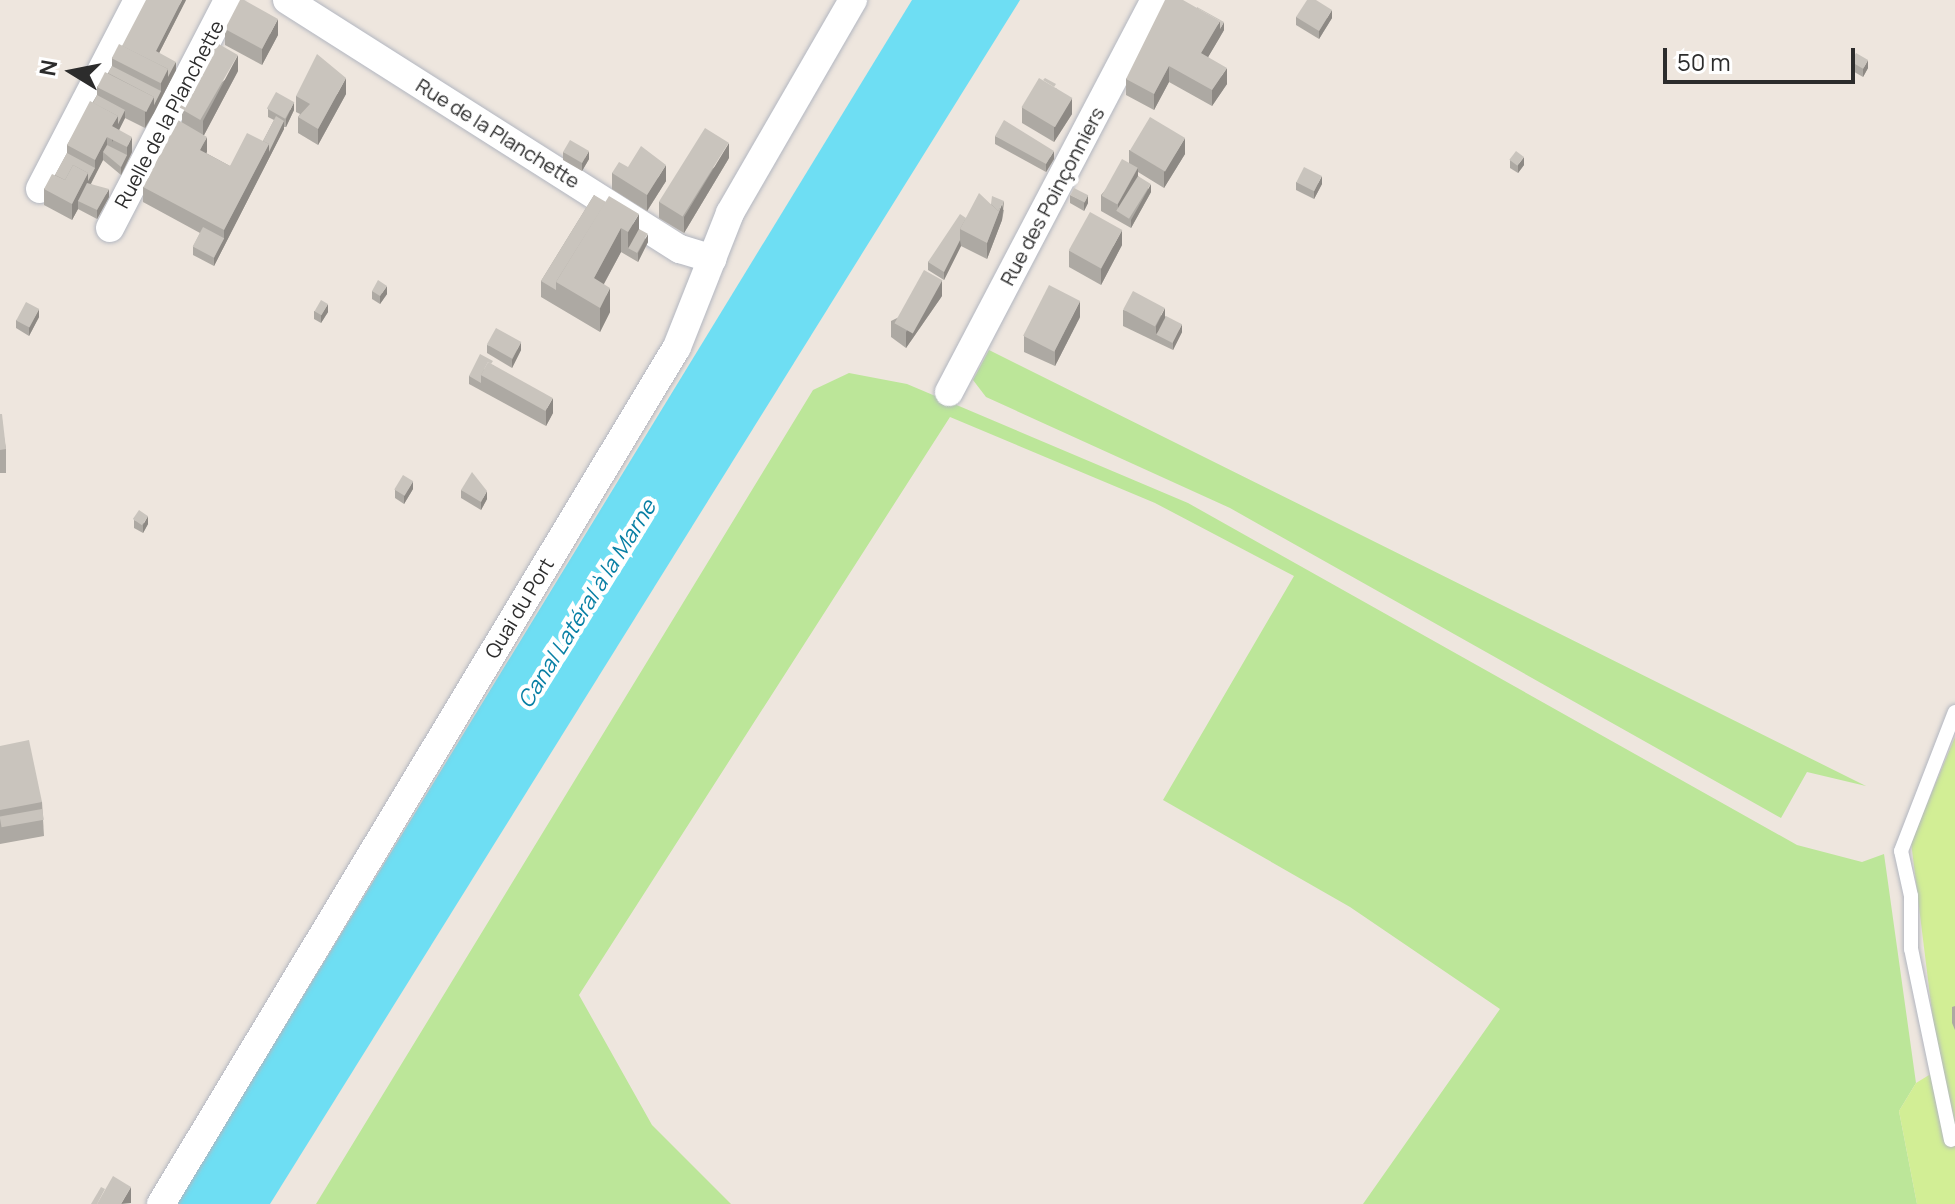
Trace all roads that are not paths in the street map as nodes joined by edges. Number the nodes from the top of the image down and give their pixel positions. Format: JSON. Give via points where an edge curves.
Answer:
{"nodes":[{"id":1,"x":138,"y":0,"type":"edge"},
{"id":2,"x":228,"y":0,"type":"edge"},
{"id":3,"x":287,"y":0,"type":"edge"},
{"id":4,"x":853,"y":0,"type":"edge"},
{"id":5,"x":1155,"y":0,"type":"edge"},
{"id":6,"x":40,"y":189,"type":"dead end"},
{"id":7,"x":110,"y":228,"type":"dead end"},
{"id":8,"x":712,"y":259,"type":"junction"},
{"id":9,"x":949,"y":392,"type":"dead end"},
{"id":10,"x":1954,"y":720,"type":"edge"},
{"id":11,"x":1951,"y":1140,"type":"dead end"},
{"id":12,"x":161,"y":1204,"type":"edge"}],
"edges":[{"from":1,"to":6,"type":"street"},
{"from":2,"to":7,"type":"street","name":"Ruelle de la Planchette"},
{"from":3,"to":8,"type":"street","name":"Rue de la Planchette","via":[[680,249]]},
{"from":4,"to":8,"type":"street","name":"Quai du Port","via":[[730,213]]},
{"from":5,"to":9,"type":"street","name":"Rue des Poinçonniers"},
{"from":8,"to":12,"type":"street","name":"Quai du Port","via":[[677,347]]},
{"from":10,"to":11,"type":"lane","via":[[1901,851],[1911,896],[1911,949]]}]}
